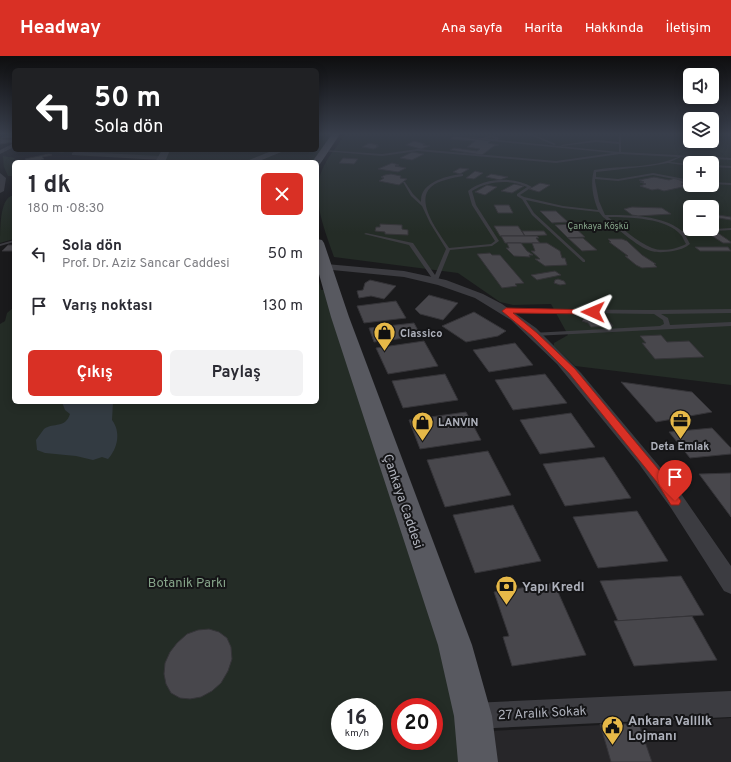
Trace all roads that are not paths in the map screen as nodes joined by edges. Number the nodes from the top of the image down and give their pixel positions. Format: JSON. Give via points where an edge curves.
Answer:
{"nodes":[{"id":1,"x":631,"y":167,"type":"edge"},
{"id":2,"x":462,"y":175,"type":"dead end"},
{"id":3,"x":3,"y":177,"type":"edge"},
{"id":4,"x":594,"y":178,"type":"junction"},
{"id":5,"x":683,"y":180,"type":"edge"},
{"id":6,"x":404,"y":183,"type":"dead end"},
{"id":7,"x":719,"y":183,"type":"edge"},
{"id":8,"x":731,"y":184,"type":"edge"},
{"id":9,"x":0,"y":191,"type":"edge"},
{"id":10,"x":523,"y":198,"type":"junction"},
{"id":11,"x":422,"y":204,"type":"junction"},
{"id":12,"x":600,"y":211,"type":"junction"},
{"id":13,"x":604,"y":216,"type":"junction"},
{"id":14,"x":731,"y":229,"type":"edge"},
{"id":15,"x":719,"y":230,"type":"edge"},
{"id":16,"x":683,"y":232,"type":"edge"},
{"id":17,"x":366,"y":234,"type":"dead end"},
{"id":18,"x":686,"y":236,"type":"edge"},
{"id":19,"x":12,"y":242,"type":"edge"},
{"id":20,"x":0,"y":245,"type":"edge"},
{"id":21,"x":448,"y":249,"type":"junction"},
{"id":22,"x":321,"y":255,"type":"edge"},
{"id":23,"x":583,"y":261,"type":"dead end"},
{"id":24,"x":436,"y":280,"type":"junction"},
{"id":25,"x":506,"y":311,"type":"junction"},
{"id":26,"x":731,"y":311,"type":"edge"},
{"id":27,"x":652,"y":312,"type":"junction"},
{"id":28,"x":731,"y":324,"type":"edge"},
{"id":29,"x":663,"y":326,"type":"junction"},
{"id":30,"x":534,"y":334,"type":"junction"},
{"id":31,"x":731,"y":584,"type":"edge"},
{"id":32,"x":731,"y":704,"type":"edge"},
{"id":33,"x":473,"y":716,"type":"junction"},
{"id":34,"x":478,"y":762,"type":"edge"}],
"edges":[{"from":1,"to":4,"type":"lane","via":[[595,171]]},
{"from":2,"to":11,"type":"lane","via":[[436,181],[423,195]]},
{"from":3,"to":9,"type":"street"},
{"from":4,"to":5,"type":"lane","via":[[618,180],[653,174]]},
{"from":4,"to":12,"type":"lane"},
{"from":6,"to":11,"type":"lane"},
{"from":7,"to":8,"type":"lane"},
{"from":10,"to":12,"type":"lane","via":[[563,207]]},
{"from":10,"to":21,"type":"lane","via":[[518,195],[530,187],[526,184],[498,182],[475,187],[470,191],[474,205],[497,242],[492,245]]},
{"from":10,"to":23,"type":"lane","via":[[533,214]]},
{"from":11,"to":21,"type":"lane"},
{"from":12,"to":13,"type":"lane"},
{"from":13,"to":16,"type":"lane","via":[[646,218]]},
{"from":13,"to":18,"type":"lane","via":[[651,250],[679,250],[688,244]]},
{"from":14,"to":15,"type":"lane"},
{"from":17,"to":24,"type":"lane","via":[[411,244]]},
{"from":19,"to":20,"type":"lane"},
{"from":21,"to":24,"type":"lane"},
{"from":22,"to":24,"type":"street"},
{"from":22,"to":33,"type":"main road","name":"Çankaya Caddesi","via":[[340,318],[455,645]]},
{"from":24,"to":25,"type":"street","via":[[478,296]]},
{"from":25,"to":27,"type":"lane"},
{"from":25,"to":30,"type":"street"},
{"from":26,"to":27,"type":"lane"},
{"from":27,"to":29,"type":"lane","via":[[666,319],[668,322]]},
{"from":28,"to":29,"type":"lane"},
{"from":29,"to":30,"type":"lane"},
{"from":30,"to":31,"type":"street","via":[[572,371],[659,478]]},
{"from":32,"to":33,"type":"street","name":"27 Aralık Sokak"},
{"from":33,"to":34,"type":"main road","name":"Çankaya Caddesi"}]}
